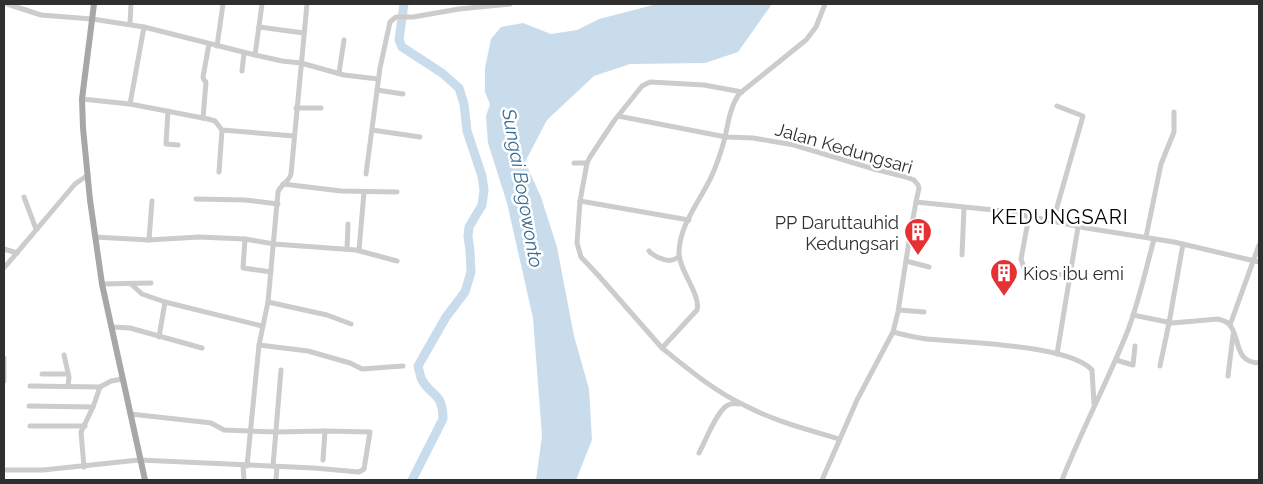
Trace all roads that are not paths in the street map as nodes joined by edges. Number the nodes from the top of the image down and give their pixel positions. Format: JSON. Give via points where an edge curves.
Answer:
{"nodes":[{"id":1,"x":7,"y":4,"type":"edge"},
{"id":2,"x":94,"y":4,"type":"edge"},
{"id":3,"x":131,"y":4,"type":"edge"},
{"id":4,"x":223,"y":4,"type":"edge"},
{"id":5,"x":262,"y":4,"type":"edge"},
{"id":6,"x":307,"y":4,"type":"edge"},
{"id":7,"x":510,"y":4,"type":"edge"},
{"id":8,"x":825,"y":4,"type":"edge"},
{"id":9,"x":92,"y":19,"type":"junction"},
{"id":10,"x":130,"y":24,"type":"junction"},
{"id":11,"x":259,"y":26,"type":"junction"},
{"id":12,"x":144,"y":27,"type":"junction"},
{"id":13,"x":304,"y":33,"type":"junction"},
{"id":14,"x":344,"y":40,"type":"dead end"},
{"id":15,"x":209,"y":44,"type":"junction"},
{"id":16,"x":218,"y":46,"type":"junction"},
{"id":17,"x":244,"y":53,"type":"junction"},
{"id":18,"x":255,"y":55,"type":"junction"},
{"id":19,"x":302,"y":63,"type":"junction"},
{"id":20,"x":242,"y":71,"type":"dead end"},
{"id":21,"x":339,"y":73,"type":"junction"},
{"id":22,"x":378,"y":79,"type":"junction"},
{"id":23,"x":377,"y":90,"type":"junction"},
{"id":24,"x":742,"y":92,"type":"junction"},
{"id":25,"x":404,"y":94,"type":"dead end"},
{"id":26,"x":82,"y":99,"type":"junction"},
{"id":27,"x":130,"y":104,"type":"junction"},
{"id":28,"x":1058,"y":106,"type":"dead end"},
{"id":29,"x":296,"y":108,"type":"junction"},
{"id":30,"x":321,"y":108,"type":"dead end"},
{"id":31,"x":168,"y":111,"type":"junction"},
{"id":32,"x":1174,"y":112,"type":"dead end"},
{"id":33,"x":618,"y":116,"type":"junction"},
{"id":34,"x":203,"y":118,"type":"junction"},
{"id":35,"x":222,"y":130,"type":"junction"},
{"id":36,"x":372,"y":130,"type":"junction"},
{"id":37,"x":294,"y":136,"type":"junction"},
{"id":38,"x":420,"y":137,"type":"dead end"},
{"id":39,"x":726,"y":137,"type":"junction"},
{"id":40,"x":178,"y":145,"type":"dead end"},
{"id":41,"x":574,"y":163,"type":"dead end"},
{"id":42,"x":587,"y":163,"type":"junction"},
{"id":43,"x":219,"y":172,"type":"dead end"},
{"id":44,"x":88,"y":174,"type":"junction"},
{"id":45,"x":366,"y":174,"type":"dead end"},
{"id":46,"x":283,"y":184,"type":"junction"},
{"id":47,"x":364,"y":192,"type":"junction"},
{"id":48,"x":397,"y":192,"type":"dead end"},
{"id":49,"x":24,"y":197,"type":"dead end"},
{"id":50,"x":196,"y":199,"type":"dead end"},
{"id":51,"x":152,"y":201,"type":"dead end"},
{"id":52,"x":580,"y":201,"type":"junction"},
{"id":53,"x":916,"y":202,"type":"junction"},
{"id":54,"x":278,"y":204,"type":"junction"},
{"id":55,"x":964,"y":208,"type":"junction"},
{"id":56,"x":1029,"y":216,"type":"junction"},
{"id":57,"x":689,"y":220,"type":"junction"},
{"id":58,"x":1053,"y":221,"type":"junction"},
{"id":59,"x":348,"y":224,"type":"dead end"},
{"id":60,"x":1078,"y":227,"type":"junction"},
{"id":61,"x":36,"y":229,"type":"junction"},
{"id":62,"x":95,"y":237,"type":"junction"},
{"id":63,"x":1146,"y":237,"type":"junction"},
{"id":64,"x":245,"y":239,"type":"junction"},
{"id":65,"x":1154,"y":239,"type":"junction"},
{"id":66,"x":149,"y":240,"type":"junction"},
{"id":67,"x":274,"y":244,"type":"junction"},
{"id":68,"x":1183,"y":244,"type":"junction"},
{"id":69,"x":1259,"y":245,"type":"edge"},
{"id":70,"x":4,"y":249,"type":"edge"},
{"id":71,"x":347,"y":249,"type":"junction"},
{"id":72,"x":359,"y":250,"type":"junction"},
{"id":73,"x":649,"y":251,"type":"dead end"},
{"id":74,"x":16,"y":254,"type":"junction"},
{"id":75,"x":962,"y":255,"type":"dead end"},
{"id":76,"x":679,"y":256,"type":"junction"},
{"id":77,"x":397,"y":261,"type":"dead end"},
{"id":78,"x":906,"y":261,"type":"junction"},
{"id":79,"x":1256,"y":262,"type":"edge"},
{"id":80,"x":929,"y":267,"type":"dead end"},
{"id":81,"x":4,"y":268,"type":"edge"},
{"id":82,"x":271,"y":272,"type":"junction"},
{"id":83,"x":1070,"y":276,"type":"junction"},
{"id":84,"x":151,"y":283,"type":"dead end"},
{"id":85,"x":102,"y":284,"type":"junction"},
{"id":86,"x":130,"y":284,"type":"junction"},
{"id":87,"x":165,"y":302,"type":"junction"},
{"id":88,"x":268,"y":302,"type":"junction"},
{"id":89,"x":899,"y":310,"type":"junction"},
{"id":90,"x":924,"y":312,"type":"dead end"},
{"id":91,"x":1133,"y":315,"type":"junction"},
{"id":92,"x":1170,"y":323,"type":"junction"},
{"id":93,"x":351,"y":324,"type":"dead end"},
{"id":94,"x":1230,"y":325,"type":"junction"},
{"id":95,"x":262,"y":326,"type":"junction"},
{"id":96,"x":112,"y":327,"type":"junction"},
{"id":97,"x":893,"y":332,"type":"junction"},
{"id":98,"x":1233,"y":334,"type":"junction"},
{"id":99,"x":158,"y":337,"type":"junction"},
{"id":100,"x":259,"y":345,"type":"junction"},
{"id":101,"x":1135,"y":346,"type":"dead end"},
{"id":102,"x":202,"y":348,"type":"dead end"},
{"id":103,"x":662,"y":348,"type":"junction"},
{"id":104,"x":1057,"y":354,"type":"junction"},
{"id":105,"x":64,"y":355,"type":"dead end"},
{"id":106,"x":4,"y":358,"type":"edge"},
{"id":107,"x":1116,"y":360,"type":"junction"},
{"id":108,"x":1259,"y":363,"type":"edge"},
{"id":109,"x":403,"y":366,"type":"dead end"},
{"id":110,"x":1160,"y":366,"type":"dead end"},
{"id":111,"x":281,"y":370,"type":"dead end"},
{"id":112,"x":42,"y":374,"type":"dead end"},
{"id":113,"x":68,"y":374,"type":"junction"},
{"id":114,"x":1228,"y":376,"type":"dead end"},
{"id":115,"x":122,"y":379,"type":"junction"},
{"id":116,"x":4,"y":381,"type":"edge"},
{"id":117,"x":30,"y":386,"type":"dead end"},
{"id":118,"x":68,"y":386,"type":"junction"},
{"id":119,"x":100,"y":387,"type":"junction"},
{"id":120,"x":742,"y":405,"type":"junction"},
{"id":121,"x":29,"y":406,"type":"dead end"},
{"id":122,"x":1094,"y":406,"type":"junction"},
{"id":123,"x":93,"y":407,"type":"junction"},
{"id":124,"x":130,"y":414,"type":"junction"},
{"id":125,"x":30,"y":426,"type":"dead end"},
{"id":126,"x":85,"y":426,"type":"junction"},
{"id":127,"x":250,"y":431,"type":"junction"},
{"id":128,"x":325,"y":431,"type":"junction"},
{"id":129,"x":276,"y":432,"type":"junction"},
{"id":130,"x":839,"y":439,"type":"junction"},
{"id":131,"x":700,"y":453,"type":"dead end"},
{"id":132,"x":139,"y":460,"type":"junction"},
{"id":133,"x":324,"y":460,"type":"dead end"},
{"id":134,"x":245,"y":466,"type":"junction"},
{"id":135,"x":84,"y":467,"type":"junction"},
{"id":136,"x":275,"y":467,"type":"junction"},
{"id":137,"x":4,"y":470,"type":"edge"},
{"id":138,"x":144,"y":480,"type":"edge"},
{"id":139,"x":244,"y":480,"type":"edge"},
{"id":140,"x":276,"y":480,"type":"edge"},
{"id":141,"x":822,"y":480,"type":"edge"},
{"id":142,"x":1062,"y":480,"type":"edge"}],
"edges":[{"from":1,"to":9,"type":"street","via":[[41,15]]},
{"from":2,"to":9,"type":"main road"},
{"from":3,"to":10,"type":"street"},
{"from":4,"to":16,"type":"street"},
{"from":5,"to":11,"type":"street"},
{"from":6,"to":13,"type":"street"},
{"from":7,"to":22,"type":"street","via":[[392,19],[388,24]]},
{"from":8,"to":24,"type":"street","via":[[816,27],[806,40]]},
{"from":9,"to":10,"type":"street"},
{"from":9,"to":26,"type":"main road"},
{"from":10,"to":12,"type":"street"},
{"from":11,"to":13,"type":"street"},
{"from":11,"to":18,"type":"street"},
{"from":12,"to":15,"type":"street"},
{"from":12,"to":27,"type":"street"},
{"from":13,"to":19,"type":"street"},
{"from":14,"to":21,"type":"street"},
{"from":15,"to":16,"type":"street"},
{"from":15,"to":34,"type":"street"},
{"from":16,"to":17,"type":"street"},
{"from":17,"to":18,"type":"street"},
{"from":17,"to":20,"type":"street"},
{"from":18,"to":19,"type":"street"},
{"from":19,"to":21,"type":"street"},
{"from":19,"to":29,"type":"street"},
{"from":21,"to":22,"type":"street"},
{"from":22,"to":23,"type":"street"},
{"from":23,"to":25,"type":"street"},
{"from":23,"to":36,"type":"street"},
{"from":24,"to":33,"type":"street","via":[[650,82],[642,86]]},
{"from":24,"to":39,"type":"street","via":[[734,101]]},
{"from":26,"to":27,"type":"street"},
{"from":26,"to":44,"type":"main road"},
{"from":27,"to":31,"type":"street"},
{"from":28,"to":58,"type":"street","via":[[1083,116]]},
{"from":29,"to":30,"type":"street"},
{"from":29,"to":37,"type":"street"},
{"from":31,"to":34,"type":"street"},
{"from":31,"to":40,"type":"street","via":[[166,144]]},
{"from":32,"to":63,"type":"street","via":[[1174,132],[1161,164]]},
{"from":33,"to":39,"type":"street"},
{"from":33,"to":42,"type":"street"},
{"from":34,"to":35,"type":"street","via":[[215,121]]},
{"from":35,"to":37,"type":"street"},
{"from":35,"to":43,"type":"street"},
{"from":36,"to":38,"type":"street"},
{"from":36,"to":45,"type":"street"},
{"from":37,"to":46,"type":"street","via":[[290,179]]},
{"from":39,"to":53,"type":"street","name":"Jalan Kedungsari","via":[[794,145],[906,177],[918,185]]},
{"from":39,"to":57,"type":"street","via":[[715,168]]},
{"from":41,"to":42,"type":"street"},
{"from":42,"to":52,"type":"street"},
{"from":44,"to":61,"type":"street","via":[[75,184]]},
{"from":44,"to":62,"type":"main road"},
{"from":46,"to":47,"type":"street"},
{"from":46,"to":54,"type":"street","via":[[278,192]]},
{"from":47,"to":48,"type":"street"},
{"from":47,"to":72,"type":"street"},
{"from":49,"to":61,"type":"street"},
{"from":50,"to":54,"type":"street"},
{"from":51,"to":66,"type":"street"},
{"from":52,"to":57,"type":"street"},
{"from":52,"to":103,"type":"street","via":[[577,243],[581,257]]},
{"from":53,"to":55,"type":"street","name":"Jalan Kedungsari"},
{"from":53,"to":78,"type":"street"},
{"from":54,"to":67,"type":"street"},
{"from":55,"to":56,"type":"street","name":"Jalan Kedungsari"},
{"from":55,"to":75,"type":"street"},
{"from":56,"to":58,"type":"street","name":"Jalan Kedungsari"},
{"from":56,"to":83,"type":"street","via":[[1021,259],[1024,268]]},
{"from":57,"to":76,"type":"street"},
{"from":58,"to":60,"type":"street","name":"Jalan Kedungsari"},
{"from":59,"to":71,"type":"street"},
{"from":60,"to":63,"type":"street","name":"Jalan Kedungsari"},
{"from":60,"to":83,"type":"street"},
{"from":61,"to":74,"type":"street"},
{"from":62,"to":66,"type":"street"},
{"from":62,"to":85,"type":"main road"},
{"from":63,"to":65,"type":"street","name":"Jalan Kedungsari"},
{"from":64,"to":66,"type":"street"},
{"from":64,"to":67,"type":"street"},
{"from":64,"to":82,"type":"street","via":[[243,268]]},
{"from":65,"to":68,"type":"street","name":"Jalan Kedungsari"},
{"from":65,"to":91,"type":"street"},
{"from":67,"to":71,"type":"street"},
{"from":67,"to":82,"type":"street"},
{"from":68,"to":79,"type":"street","name":"Jalan Kedungsari"},
{"from":68,"to":92,"type":"street"},
{"from":69,"to":79,"type":"street"},
{"from":70,"to":74,"type":"street"},
{"from":71,"to":72,"type":"street"},
{"from":72,"to":77,"type":"street"},
{"from":73,"to":76,"type":"street","via":[[669,260]]},
{"from":74,"to":81,"type":"street"},
{"from":76,"to":103,"type":"street","via":[[698,306]]},
{"from":78,"to":80,"type":"street"},
{"from":78,"to":89,"type":"street"},
{"from":79,"to":94,"type":"street"},
{"from":82,"to":88,"type":"street"},
{"from":83,"to":104,"type":"street"},
{"from":84,"to":86,"type":"street"},
{"from":85,"to":86,"type":"street"},
{"from":85,"to":96,"type":"main road"},
{"from":86,"to":87,"type":"street","via":[[142,294]]},
{"from":87,"to":95,"type":"street"},
{"from":87,"to":99,"type":"street"},
{"from":88,"to":93,"type":"street","via":[[327,314]]},
{"from":88,"to":95,"type":"street"},
{"from":89,"to":90,"type":"street"},
{"from":89,"to":97,"type":"street"},
{"from":91,"to":92,"type":"street"},
{"from":91,"to":107,"type":"street"},
{"from":92,"to":94,"type":"street","via":[[1218,319]]},
{"from":92,"to":110,"type":"street"},
{"from":94,"to":98,"type":"street"},
{"from":95,"to":100,"type":"street"},
{"from":96,"to":99,"type":"street","via":[[130,328]]},
{"from":96,"to":115,"type":"main road"},
{"from":97,"to":104,"type":"street","via":[[926,339],[1006,345]]},
{"from":97,"to":130,"type":"street"},
{"from":98,"to":108,"type":"street","via":[[1241,354]]},
{"from":98,"to":114,"type":"street"},
{"from":99,"to":102,"type":"street"},
{"from":100,"to":109,"type":"street","via":[[308,351],[362,369]]},
{"from":100,"to":127,"type":"street"},
{"from":101,"to":107,"type":"street","via":[[1133,365]]},
{"from":103,"to":120,"type":"street","via":[[712,387]]},
{"from":104,"to":122,"type":"street","via":[[1084,362],[1092,370]]},
{"from":105,"to":113,"type":"street"},
{"from":106,"to":116,"type":"street"},
{"from":107,"to":122,"type":"street"},
{"from":111,"to":129,"type":"street"},
{"from":112,"to":113,"type":"street"},
{"from":113,"to":118,"type":"street"},
{"from":115,"to":119,"type":"street"},
{"from":115,"to":124,"type":"main road"},
{"from":117,"to":118,"type":"street"},
{"from":118,"to":119,"type":"street"},
{"from":119,"to":123,"type":"street"},
{"from":120,"to":130,"type":"street","via":[[799,428]]},
{"from":120,"to":131,"type":"street","via":[[733,403],[725,406]]},
{"from":121,"to":123,"type":"street"},
{"from":122,"to":142,"type":"street"},
{"from":123,"to":126,"type":"street"},
{"from":124,"to":127,"type":"street","via":[[210,423],[224,430]]},
{"from":124,"to":132,"type":"main road"},
{"from":125,"to":126,"type":"street"},
{"from":126,"to":135,"type":"street","via":[[81,432]]},
{"from":127,"to":129,"type":"street"},
{"from":127,"to":134,"type":"street"},
{"from":128,"to":129,"type":"street"},
{"from":128,"to":133,"type":"street"},
{"from":128,"to":136,"type":"street","via":[[370,432],[362,472]]},
{"from":129,"to":136,"type":"street"},
{"from":130,"to":141,"type":"street"},
{"from":132,"to":134,"type":"street"},
{"from":132,"to":135,"type":"street"},
{"from":132,"to":138,"type":"main road"},
{"from":134,"to":136,"type":"street"},
{"from":134,"to":139,"type":"street"},
{"from":135,"to":137,"type":"street"},
{"from":136,"to":140,"type":"street"}]}
